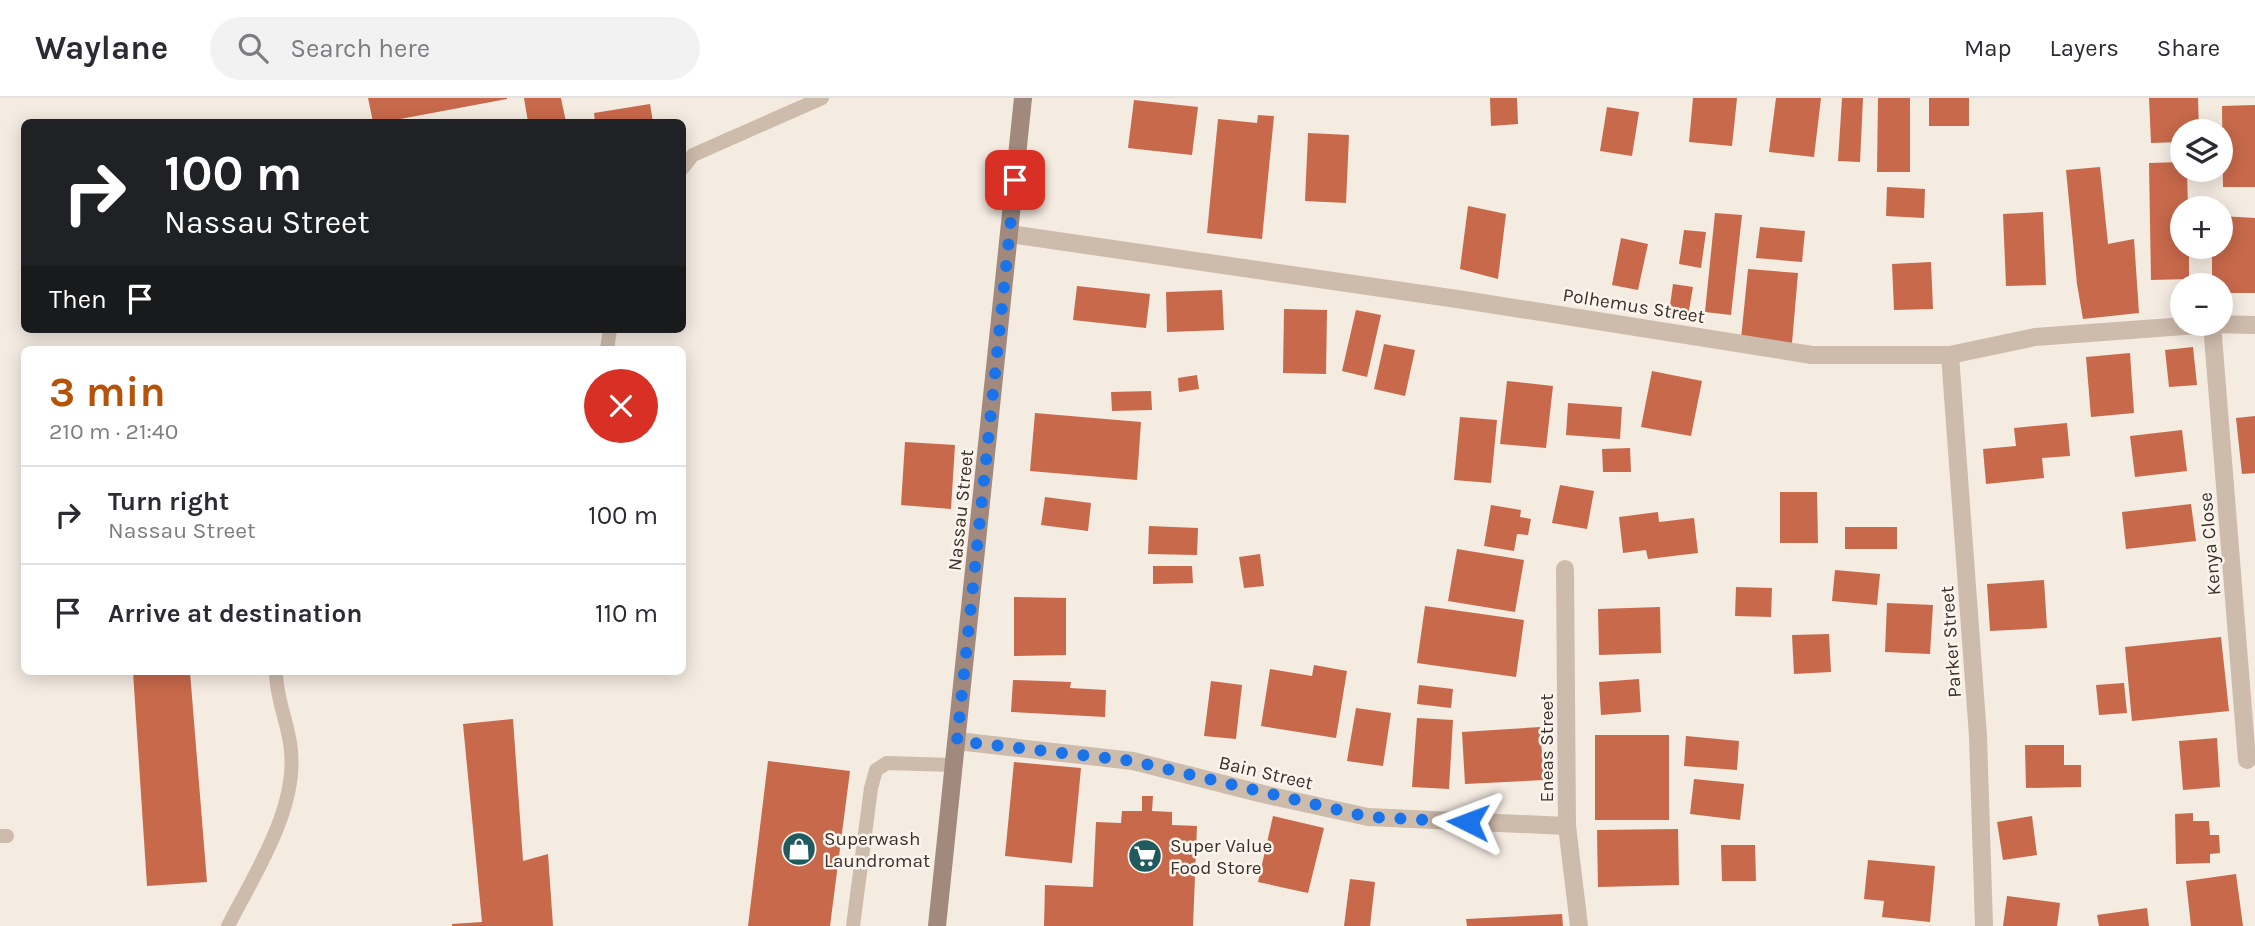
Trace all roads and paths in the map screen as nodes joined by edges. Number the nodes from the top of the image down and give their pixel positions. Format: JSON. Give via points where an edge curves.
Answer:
{"nodes":[{"id":1,"x":822,"y":98,"type":"edge"},
{"id":2,"x":1023,"y":98,"type":"edge"},
{"id":3,"x":686,"y":164,"type":"edge"},
{"id":4,"x":1010,"y":234,"type":"junction"},
{"id":5,"x":2233,"y":324,"type":"edge"},
{"id":6,"x":2255,"y":325,"type":"edge"},
{"id":7,"x":2170,"y":327,"type":"edge"},
{"id":8,"x":2213,"y":336,"type":"edge"},
{"id":9,"x":1950,"y":355,"type":"junction"},
{"id":10,"x":1565,"y":569,"type":"dead end"},
{"id":11,"x":276,"y":675,"type":"edge"},
{"id":12,"x":957,"y":741,"type":"junction"},
{"id":13,"x":2247,"y":760,"type":"dead end"},
{"id":14,"x":952,"y":765,"type":"junction"},
{"id":15,"x":1567,"y":826,"type":"junction"},
{"id":16,"x":228,"y":926,"type":"edge"},
{"id":17,"x":853,"y":926,"type":"edge"},
{"id":18,"x":937,"y":926,"type":"edge"},
{"id":19,"x":1579,"y":926,"type":"edge"},
{"id":20,"x":1984,"y":926,"type":"edge"}],
"edges":[{"from":1,"to":3,"type":"lane","via":[[693,155]]},
{"from":2,"to":4,"type":"main road","name":"Nassau Street"},
{"from":4,"to":9,"type":"street","name":"Polhemus Street","via":[[1812,355]]},
{"from":4,"to":12,"type":"main road","name":"Nassau Street"},
{"from":5,"to":6,"type":"street","name":"Polhemus Street"},
{"from":7,"to":9,"type":"street","name":"Polhemus Street","via":[[2035,337]]},
{"from":8,"to":13,"type":"street","name":"Kenya Close"},
{"from":9,"to":20,"type":"street","name":"Parker Street","via":[[1978,736]]},
{"from":10,"to":15,"type":"street","name":"Eneas Street"},
{"from":11,"to":16,"type":"lane","via":[[291,751],[288,802]]},
{"from":12,"to":14,"type":"main road","name":"Nassau Street"},
{"from":12,"to":15,"type":"street","name":"Bain Street","via":[[1133,761],[1368,817]]},
{"from":14,"to":17,"type":"lane","via":[[887,763],[876,770]]},
{"from":14,"to":18,"type":"main road","name":"Nassau Street"},
{"from":15,"to":19,"type":"street","name":"Eneas Street"}]}
